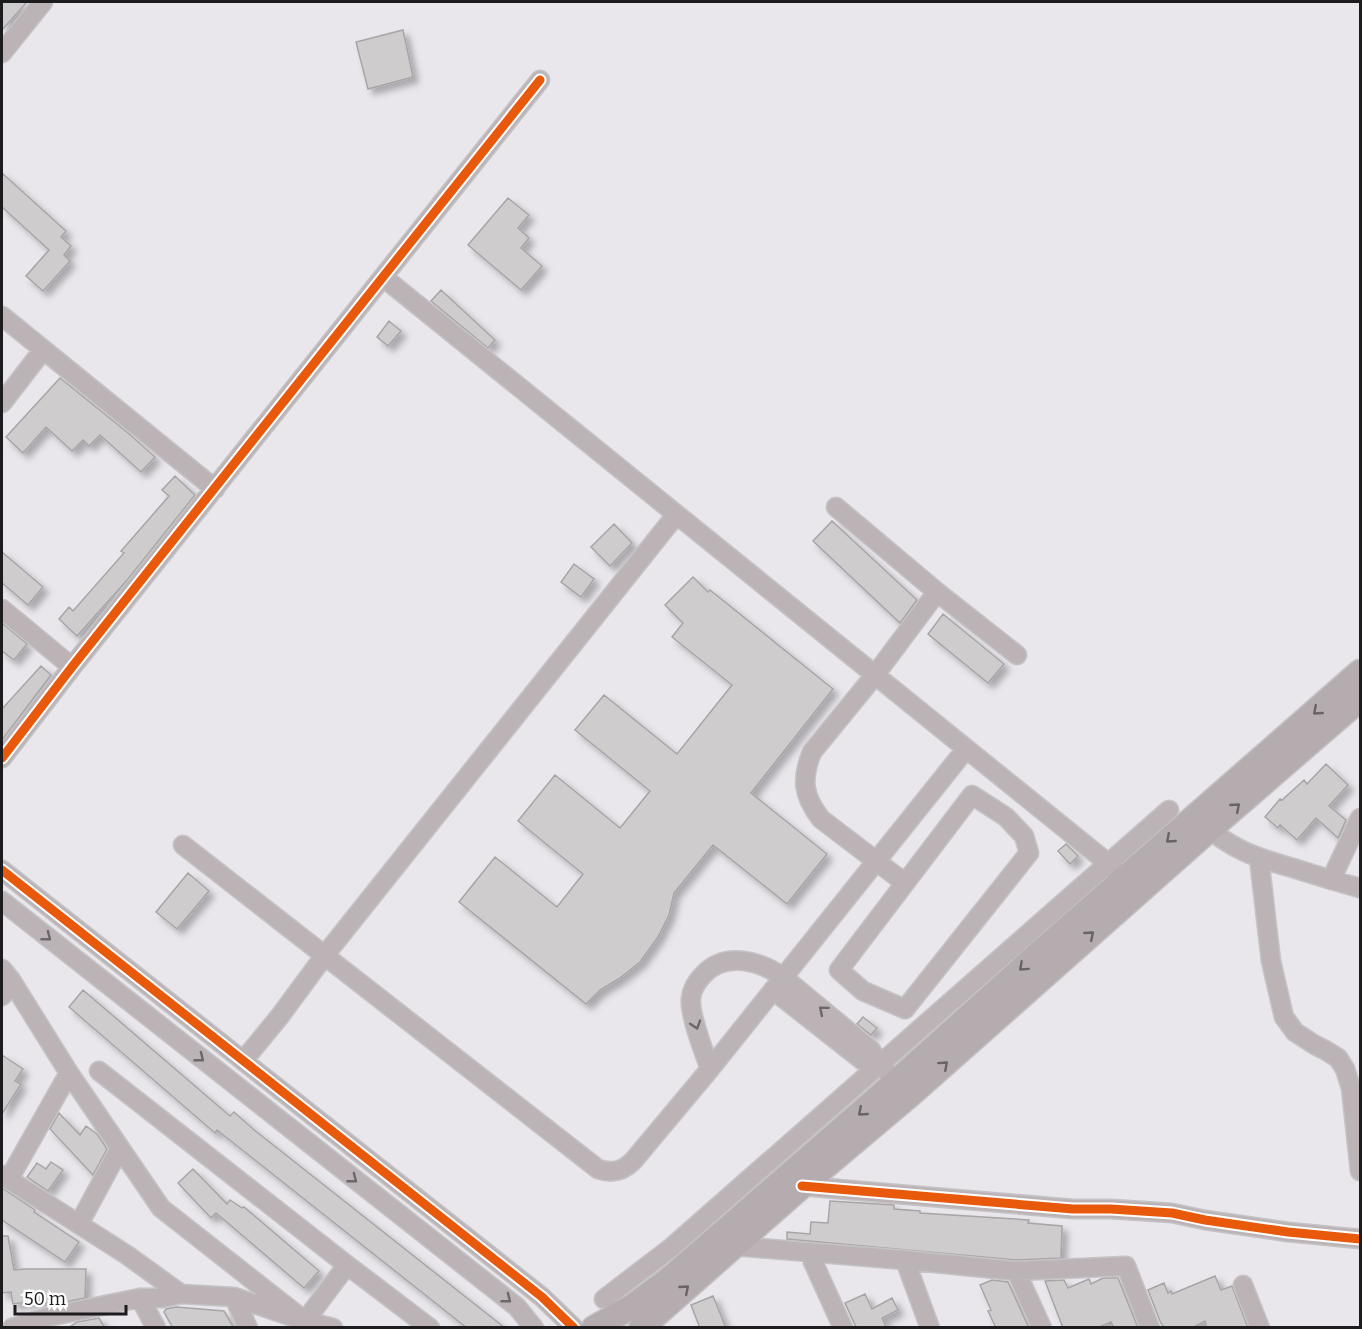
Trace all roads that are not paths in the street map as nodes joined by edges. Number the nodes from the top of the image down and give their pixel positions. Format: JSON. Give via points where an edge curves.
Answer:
{"nodes":[{"id":1,"x":43,"y":2,"type":"edge"},
{"id":2,"x":2,"y":52,"type":"edge"},
{"id":3,"x":540,"y":80,"type":"dead end"},
{"id":4,"x":383,"y":277,"type":"junction"},
{"id":5,"x":2,"y":316,"type":"edge"},
{"id":6,"x":44,"y":350,"type":"junction"},
{"id":7,"x":2,"y":403,"type":"edge"},
{"id":8,"x":215,"y":489,"type":"junction"},
{"id":9,"x":836,"y":507,"type":"dead end"},
{"id":10,"x":676,"y":515,"type":"junction"},
{"id":11,"x":937,"y":592,"type":"junction"},
{"id":12,"x":2,"y":609,"type":"edge"},
{"id":13,"x":1017,"y":655,"type":"dead end"},
{"id":14,"x":72,"y":667,"type":"junction"},
{"id":15,"x":1360,"y":672,"type":"edge"},
{"id":16,"x":875,"y":675,"type":"junction"},
{"id":17,"x":1360,"y":699,"type":"edge"},
{"id":18,"x":966,"y":749,"type":"junction"},
{"id":19,"x":2,"y":758,"type":"edge"},
{"id":20,"x":1169,"y":810,"type":"dead end"},
{"id":21,"x":1360,"y":818,"type":"edge"},
{"id":22,"x":1203,"y":823,"type":"junction"},
{"id":23,"x":183,"y":845,"type":"dead end"},
{"id":24,"x":1258,"y":858,"type":"junction"},
{"id":25,"x":876,"y":862,"type":"junction"},
{"id":26,"x":2,"y":870,"type":"edge"},
{"id":27,"x":1124,"y":877,"type":"junction"},
{"id":28,"x":1331,"y":880,"type":"junction"},
{"id":29,"x":905,"y":883,"type":"junction"},
{"id":30,"x":1360,"y":888,"type":"edge"},
{"id":31,"x":2,"y":901,"type":"edge"},
{"id":32,"x":325,"y":955,"type":"junction"},
{"id":33,"x":5,"y":982,"type":"edge"},
{"id":34,"x":778,"y":983,"type":"junction"},
{"id":35,"x":243,"y":1061,"type":"junction"},
{"id":36,"x":879,"y":1065,"type":"junction"},
{"id":37,"x":710,"y":1069,"type":"junction"},
{"id":38,"x":99,"y":1071,"type":"dead end"},
{"id":39,"x":69,"y":1073,"type":"junction"},
{"id":40,"x":904,"y":1088,"type":"junction"},
{"id":41,"x":120,"y":1148,"type":"junction"},
{"id":42,"x":1360,"y":1171,"type":"edge"},
{"id":43,"x":5,"y":1177,"type":"edge"},
{"id":44,"x":802,"y":1186,"type":"junction"},
{"id":45,"x":79,"y":1224,"type":"junction"},
{"id":46,"x":1360,"y":1239,"type":"edge"},
{"id":47,"x":734,"y":1246,"type":"junction"},
{"id":48,"x":809,"y":1253,"type":"junction"},
{"id":49,"x":905,"y":1260,"type":"junction"},
{"id":50,"x":347,"y":1264,"type":"junction"},
{"id":51,"x":1016,"y":1271,"type":"junction"},
{"id":52,"x":1243,"y":1285,"type":"dead end"},
{"id":53,"x":181,"y":1294,"type":"junction"},
{"id":54,"x":234,"y":1297,"type":"junction"},
{"id":55,"x":140,"y":1298,"type":"junction"},
{"id":56,"x":604,"y":1299,"type":"dead end"},
{"id":57,"x":305,"y":1321,"type":"junction"},
{"id":58,"x":55,"y":1322,"type":"edge"},
{"id":59,"x":12,"y":1328,"type":"edge"},
{"id":60,"x":156,"y":1328,"type":"edge"},
{"id":61,"x":248,"y":1328,"type":"edge"},
{"id":62,"x":333,"y":1328,"type":"edge"},
{"id":63,"x":430,"y":1328,"type":"edge"},
{"id":64,"x":534,"y":1328,"type":"edge"},
{"id":65,"x":574,"y":1328,"type":"edge"},
{"id":66,"x":594,"y":1328,"type":"edge"},
{"id":67,"x":641,"y":1328,"type":"edge"},
{"id":68,"x":843,"y":1328,"type":"edge"},
{"id":69,"x":930,"y":1328,"type":"edge"},
{"id":70,"x":1042,"y":1328,"type":"edge"},
{"id":71,"x":1150,"y":1328,"type":"edge"},
{"id":72,"x":1260,"y":1328,"type":"edge"}],
"edges":[{"from":1,"to":2,"type":"street"},
{"from":3,"to":4,"type":"street"},
{"from":4,"to":8,"type":"street"},
{"from":4,"to":10,"type":"street"},
{"from":5,"to":6,"type":"street"},
{"from":6,"to":7,"type":"street"},
{"from":6,"to":8,"type":"street"},
{"from":8,"to":14,"type":"street"},
{"from":9,"to":11,"type":"street"},
{"from":10,"to":16,"type":"street"},
{"from":10,"to":32,"type":"street"},
{"from":11,"to":13,"type":"street"},
{"from":11,"to":16,"type":"street"},
{"from":12,"to":14,"type":"street"},
{"from":14,"to":19,"type":"street"},
{"from":15,"to":22,"type":"main road","one_way":true},
{"from":16,"to":18,"type":"street"},
{"from":16,"to":25,"type":"street","via":[[812,752],[806,767],[805,789],[821,819]]},
{"from":22,"to":17,"type":"main road","one_way":true},
{"from":18,"to":25,"type":"street"},
{"from":18,"to":27,"type":"street"},
{"from":20,"to":27,"type":"street"},
{"from":21,"to":28,"type":"street"},
{"from":22,"to":24,"type":"street","via":[[1223,840]]},
{"from":22,"to":27,"type":"main road"},
{"from":23,"to":32,"type":"street"},
{"from":24,"to":28,"type":"street"},
{"from":24,"to":42,"type":"street","via":[[1271,961],[1284,1017],[1295,1032],[1338,1058],[1345,1069],[1351,1088]]},
{"from":25,"to":29,"type":"street"},
{"from":25,"to":34,"type":"street"},
{"from":26,"to":35,"type":"street"},
{"from":27,"to":36,"type":"street"},
{"from":27,"to":40,"type":"main road","via":[[1029,962]]},
{"from":28,"to":30,"type":"street"},
{"from":29,"to":29,"type":"street","via":[[839,970],[863,991],[905,1009],[1029,853],[1024,836],[972,795]]},
{"from":31,"to":64,"type":"street","one_way":true,"via":[[518,1307]]},
{"from":32,"to":35,"type":"street"},
{"from":32,"to":37,"type":"street","via":[[598,1169],[616,1172],[627,1167]]},
{"from":33,"to":39,"type":"street"},
{"from":34,"to":36,"type":"street","via":[[862,1060]]},
{"from":34,"to":37,"type":"street"},
{"from":34,"to":37,"type":"street","one_way":true,"via":[[771,969],[736,960],[721,963],[695,984],[691,1009]]},
{"from":35,"to":65,"type":"street","via":[[542,1297]]},
{"from":36,"to":40,"type":"street"},
{"from":36,"to":56,"type":"street","via":[[672,1247]]},
{"from":38,"to":50,"type":"street"},
{"from":39,"to":41,"type":"street"},
{"from":39,"to":43,"type":"street"},
{"from":40,"to":44,"type":"main road"},
{"from":40,"to":66,"type":"main road","one_way":true,"via":[[667,1281]]},
{"from":41,"to":45,"type":"street"},
{"from":41,"to":57,"type":"street","via":[[161,1208]]},
{"from":43,"to":45,"type":"street"},
{"from":44,"to":46,"type":"street","via":[[1073,1209],[1172,1213]]},
{"from":44,"to":47,"type":"main road"},
{"from":45,"to":53,"type":"street"},
{"from":47,"to":48,"type":"street"},
{"from":67,"to":47,"type":"main road","one_way":true},
{"from":48,"to":49,"type":"street"},
{"from":48,"to":68,"type":"street"},
{"from":49,"to":51,"type":"street"},
{"from":49,"to":69,"type":"street"},
{"from":50,"to":57,"type":"street"},
{"from":50,"to":63,"type":"street"},
{"from":51,"to":70,"type":"street"},
{"from":51,"to":71,"type":"street","via":[[1126,1266]]},
{"from":52,"to":72,"type":"street"},
{"from":53,"to":54,"type":"street"},
{"from":53,"to":55,"type":"street"},
{"from":54,"to":57,"type":"street"},
{"from":54,"to":61,"type":"street"},
{"from":55,"to":58,"type":"street"},
{"from":55,"to":60,"type":"street"},
{"from":57,"to":62,"type":"street"},
{"from":58,"to":59,"type":"street"}]}
